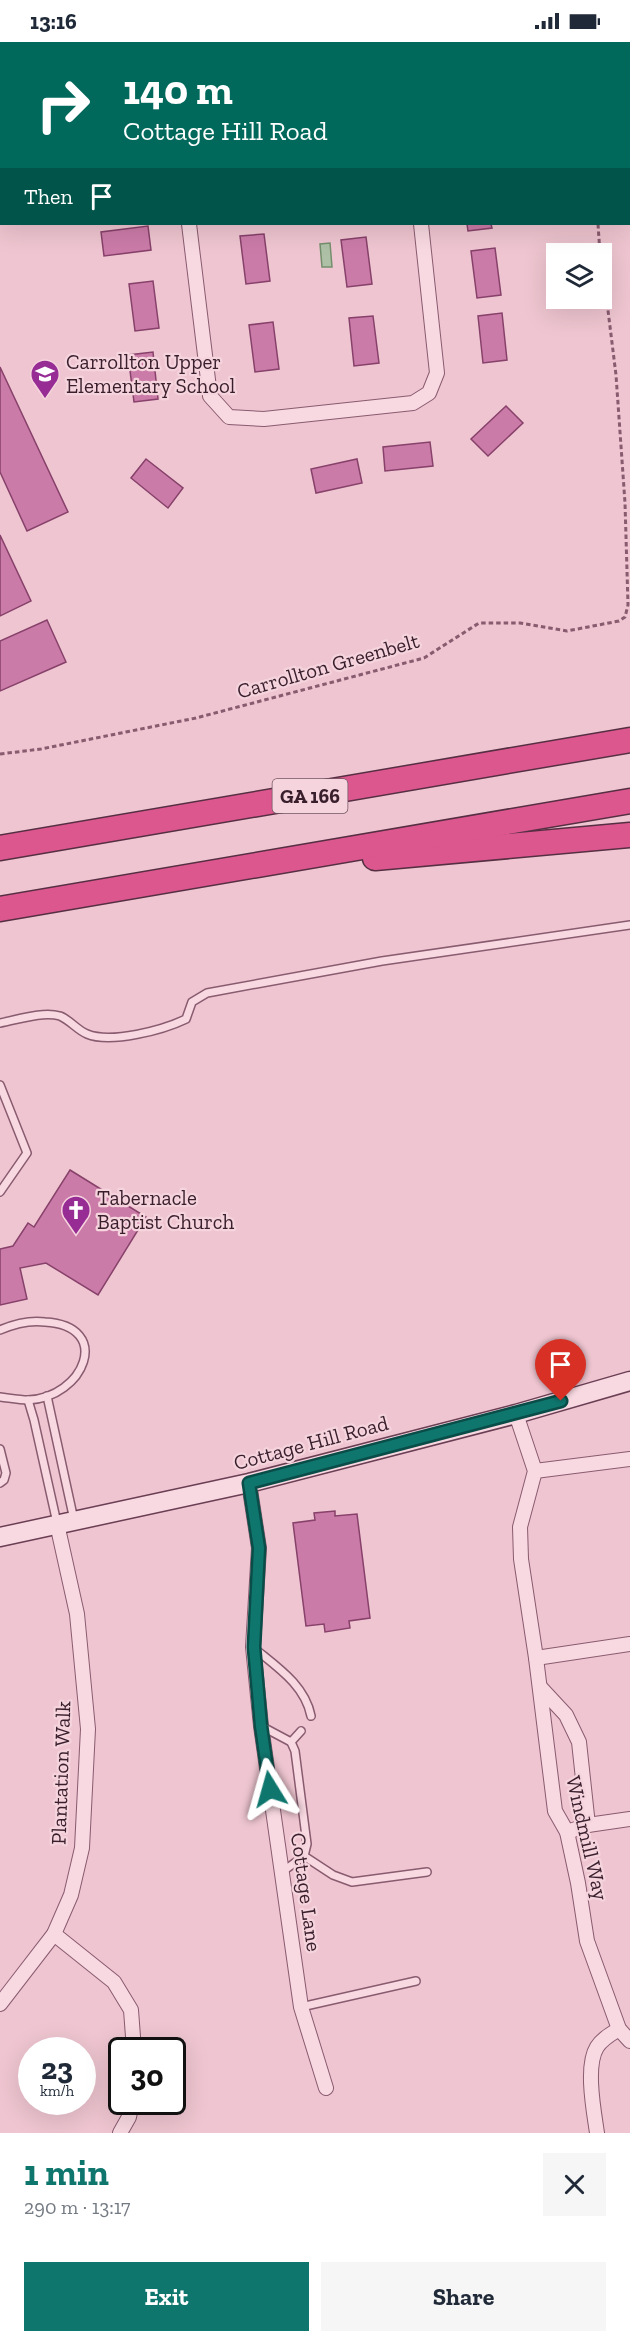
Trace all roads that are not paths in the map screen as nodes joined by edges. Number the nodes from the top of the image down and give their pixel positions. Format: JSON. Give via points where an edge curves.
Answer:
{"nodes":[{"id":1,"x":189,"y":225,"type":"edge"},
{"id":2,"x":421,"y":225,"type":"edge"},
{"id":3,"x":630,"y":724,"type":"edge"},
{"id":4,"x":630,"y":740,"type":"edge"},
{"id":5,"x":538,"y":756,"type":"junction"},
{"id":6,"x":630,"y":801,"type":"edge"},
{"id":7,"x":630,"y":835,"type":"edge"},
{"id":8,"x":0,"y":848,"type":"edge"},
{"id":9,"x":264,"y":863,"type":"junction"},
{"id":10,"x":0,"y":909,"type":"edge"},
{"id":11,"x":630,"y":925,"type":"edge"},
{"id":12,"x":0,"y":1023,"type":"edge"},
{"id":13,"x":0,"y":1085,"type":"edge"},
{"id":14,"x":0,"y":1192,"type":"edge"},
{"id":15,"x":0,"y":1330,"type":"edge"},
{"id":16,"x":630,"y":1381,"type":"edge"},
{"id":17,"x":47,"y":1396,"type":"junction"},
{"id":18,"x":0,"y":1397,"type":"edge"},
{"id":19,"x":28,"y":1400,"type":"junction"},
{"id":20,"x":516,"y":1414,"type":"junction"},
{"id":21,"x":0,"y":1449,"type":"edge"},
{"id":22,"x":630,"y":1459,"type":"edge"},
{"id":23,"x":535,"y":1471,"type":"junction"},
{"id":24,"x":0,"y":1483,"type":"edge"},
{"id":25,"x":249,"y":1483,"type":"junction"},
{"id":26,"x":66,"y":1522,"type":"junction"},
{"id":27,"x":0,"y":1537,"type":"edge"},
{"id":28,"x":630,"y":1644,"type":"edge"},
{"id":29,"x":254,"y":1647,"type":"junction"},
{"id":30,"x":536,"y":1658,"type":"junction"},
{"id":31,"x":540,"y":1687,"type":"junction"},
{"id":32,"x":310,"y":1716,"type":"dead end"},
{"id":33,"x":261,"y":1726,"type":"junction"},
{"id":34,"x":301,"y":1731,"type":"dead end"},
{"id":35,"x":291,"y":1742,"type":"junction"},
{"id":36,"x":630,"y":1820,"type":"edge"},
{"id":37,"x":588,"y":1825,"type":"junction"},
{"id":38,"x":567,"y":1832,"type":"junction"},
{"id":39,"x":304,"y":1856,"type":"junction"},
{"id":40,"x":427,"y":1872,"type":"dead end"},
{"id":41,"x":282,"y":1873,"type":"junction"},
{"id":42,"x":54,"y":1934,"type":"junction"},
{"id":43,"x":416,"y":1981,"type":"dead end"},
{"id":44,"x":0,"y":2004,"type":"edge"},
{"id":45,"x":301,"y":2007,"type":"junction"},
{"id":46,"x":619,"y":2029,"type":"junction"},
{"id":47,"x":133,"y":2037,"type":"edge"},
{"id":48,"x":630,"y":2040,"type":"edge"},
{"id":49,"x":326,"y":2088,"type":"dead end"},
{"id":50,"x":129,"y":2115,"type":"edge"},
{"id":51,"x":120,"y":2133,"type":"edge"},
{"id":52,"x":597,"y":2133,"type":"edge"}],
"edges":[{"from":1,"to":2,"type":"street","via":[[210,396],[229,417],[264,418],[413,403],[429,393],[436,373]]},
{"from":3,"to":5,"type":"highway"},
{"from":4,"to":5,"type":"highway","number":"GA 166"},
{"from":5,"to":8,"type":"highway","number":"GA 166"},
{"from":6,"to":9,"type":"highway"},
{"from":7,"to":9,"type":"highway","via":[[405,856]]},
{"from":9,"to":10,"type":"highway"},
{"from":11,"to":12,"type":"lane","via":[[382,961],[207,993],[192,1002],[186,1019],[172,1026],[114,1038],[87,1034],[60,1017]]},
{"from":13,"to":14,"type":"lane","via":[[27,1153]]},
{"from":15,"to":17,"type":"lane","via":[[35,1321],[61,1323],[77,1332],[83,1343],[83,1367],[63,1390]]},
{"from":16,"to":20,"type":"street","name":"Cottage Hill Road"},
{"from":17,"to":19,"type":"lane"},
{"from":17,"to":26,"type":"lane"},
{"from":18,"to":19,"type":"lane"},
{"from":19,"to":26,"type":"lane"},
{"from":20,"to":23,"type":"street"},
{"from":20,"to":25,"type":"street","name":"Cottage Hill Road"},
{"from":21,"to":24,"type":"lane","via":[[6,1473]]},
{"from":22,"to":23,"type":"street"},
{"from":23,"to":30,"type":"street","name":"Windmill Way","via":[[520,1527]]},
{"from":25,"to":26,"type":"street","name":"Cottage Hill Road"},
{"from":25,"to":29,"type":"street","name":"Cottage Lane","via":[[259,1548]]},
{"from":26,"to":27,"type":"street","name":"Cottage Hill Road"},
{"from":26,"to":42,"type":"street","name":"Plantation Walk","via":[[88,1729],[82,1848],[70,1895]]},
{"from":28,"to":30,"type":"street"},
{"from":29,"to":32,"type":"lane","via":[[290,1677]]},
{"from":29,"to":33,"type":"street","name":"Cottage Lane"},
{"from":30,"to":31,"type":"street","name":"Windmill Way"},
{"from":31,"to":37,"type":"street","name":"Windmill Way","via":[[566,1715],[579,1742]]},
{"from":31,"to":38,"type":"street","name":"Windmill Way","via":[[555,1811]]},
{"from":33,"to":35,"type":"lane"},
{"from":33,"to":41,"type":"street","name":"Cottage Lane"},
{"from":34,"to":35,"type":"lane"},
{"from":35,"to":39,"type":"lane","via":[[296,1751],[307,1844]]},
{"from":36,"to":37,"type":"street"},
{"from":37,"to":38,"type":"street"},
{"from":38,"to":46,"type":"street","name":"Windmill Way","via":[[587,1941]]},
{"from":39,"to":40,"type":"lane","via":[[352,1882]]},
{"from":39,"to":41,"type":"lane"},
{"from":41,"to":45,"type":"street","name":"Cottage Lane"},
{"from":42,"to":44,"type":"street","name":"Plantation Walk"},
{"from":42,"to":47,"type":"street","via":[[114,1982],[131,2010]]},
{"from":43,"to":45,"type":"lane"},
{"from":45,"to":49,"type":"street","name":"Cottage Lane"},
{"from":46,"to":48,"type":"street","name":"Windmill Way"},
{"from":46,"to":52,"type":"street","via":[[596,2048],[590,2079]]},
{"from":50,"to":51,"type":"street"}]}
